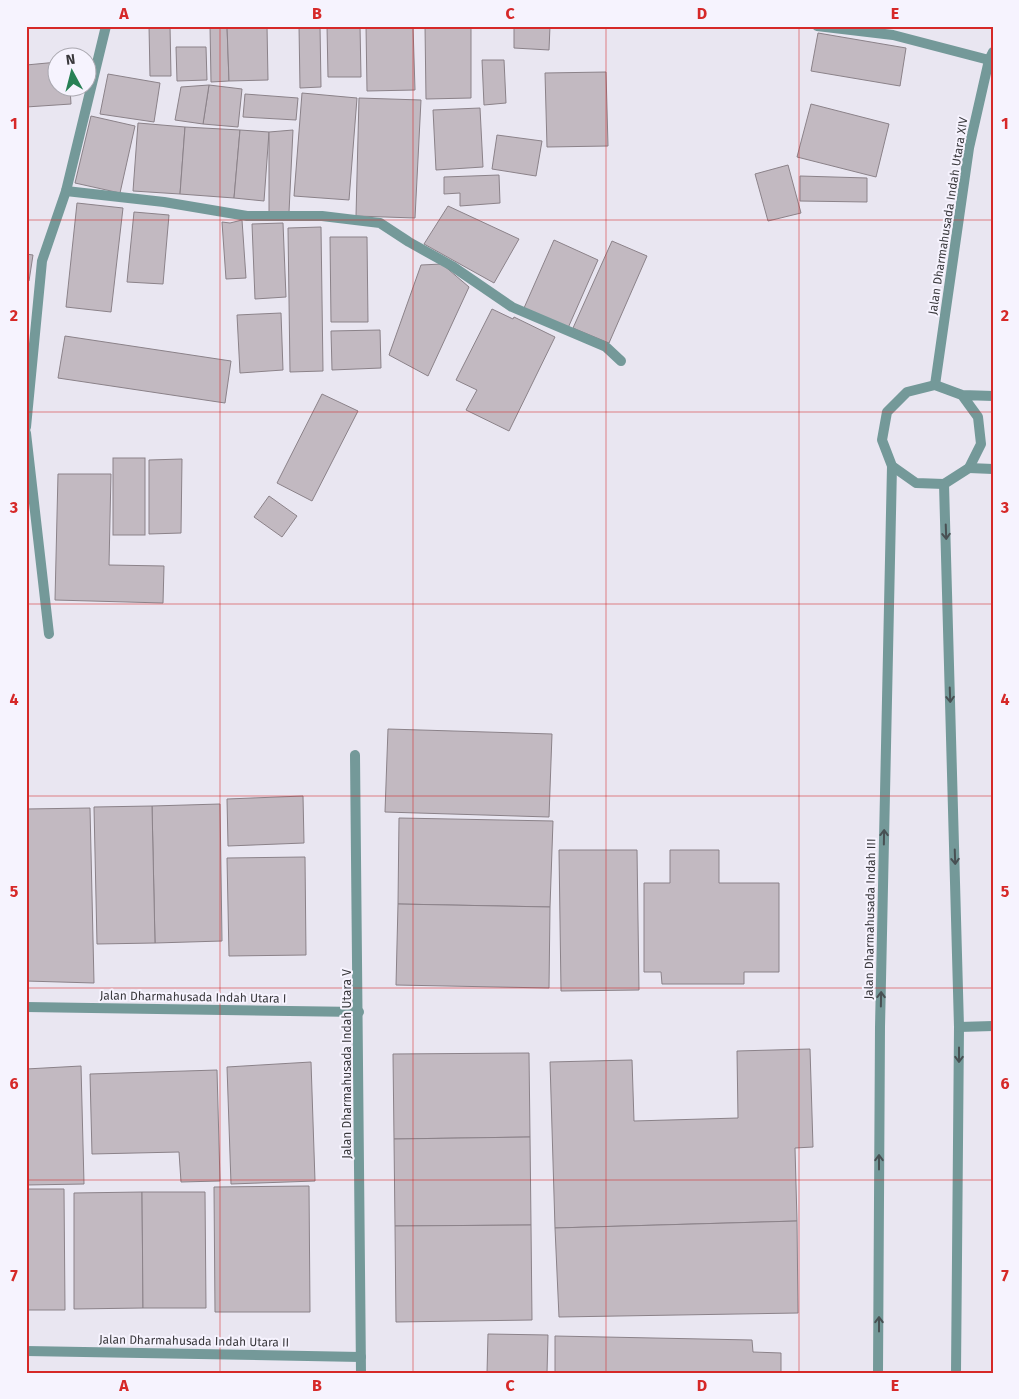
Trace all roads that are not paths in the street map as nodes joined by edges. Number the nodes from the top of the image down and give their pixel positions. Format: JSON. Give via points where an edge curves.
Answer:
{"nodes":[{"id":1,"x":106,"y":26,"type":"edge"},
{"id":2,"x":817,"y":26,"type":"edge"},
{"id":3,"x":991,"y":56,"type":"edge"},
{"id":4,"x":66,"y":191,"type":"junction"},
{"id":5,"x":622,"y":361,"type":"dead end"},
{"id":6,"x":935,"y":385,"type":"junction"},
{"id":7,"x":962,"y":396,"type":"junction"},
{"id":8,"x":993,"y":396,"type":"edge"},
{"id":9,"x":26,"y":427,"type":"edge"},
{"id":10,"x":26,"y":433,"type":"edge"},
{"id":11,"x":892,"y":466,"type":"junction"},
{"id":12,"x":969,"y":468,"type":"junction"},
{"id":13,"x":993,"y":469,"type":"edge"},
{"id":14,"x":944,"y":484,"type":"junction"},
{"id":15,"x":49,"y":634,"type":"dead end"},
{"id":16,"x":355,"y":755,"type":"dead end"},
{"id":17,"x":26,"y":1007,"type":"edge"},
{"id":18,"x":359,"y":1012,"type":"junction"},
{"id":19,"x":993,"y":1026,"type":"edge"},
{"id":20,"x":959,"y":1027,"type":"junction"},
{"id":21,"x":26,"y":1351,"type":"edge"},
{"id":22,"x":361,"y":1357,"type":"junction"},
{"id":23,"x":361,"y":1373,"type":"edge"},
{"id":24,"x":878,"y":1373,"type":"edge"},
{"id":25,"x":956,"y":1373,"type":"edge"}],
"edges":[{"from":1,"to":4,"type":"street"},
{"from":2,"to":3,"type":"street","via":[[893,36]]},
{"from":3,"to":6,"type":"street","name":"Jalan Dharmahusada Indah Utara XIV","via":[[970,148]]},
{"from":4,"to":5,"type":"street","via":[[164,202],[247,216],[322,216],[380,223],[512,307],[606,347]]},
{"from":4,"to":9,"type":"street","via":[[42,261]]},
{"from":6,"to":7,"type":"street"},
{"from":6,"to":11,"type":"street","via":[[907,392],[887,412],[882,440]]},
{"from":7,"to":8,"type":"street"},
{"from":7,"to":12,"type":"street","via":[[978,417],[981,444]]},
{"from":10,"to":15,"type":"street"},
{"from":11,"to":14,"type":"street","via":[[916,483]]},
{"from":24,"to":11,"type":"street","name":"Jalan Dharmahusada Indah III","one_way":true,"via":[[880,1017]]},
{"from":12,"to":13,"type":"street"},
{"from":12,"to":14,"type":"street"},
{"from":14,"to":20,"type":"street","one_way":true},
{"from":16,"to":18,"type":"street","name":"Jalan Dharmahusada Indah Utara V"},
{"from":17,"to":18,"type":"street","name":"Jalan Dharmahusada Indah Utara I"},
{"from":18,"to":22,"type":"street","name":"Jalan Dharmahusada Indah Utara V"},
{"from":19,"to":20,"type":"street"},
{"from":20,"to":25,"type":"street","one_way":true},
{"from":21,"to":22,"type":"street","name":"Jalan Dharmahusada Indah Utara II"},
{"from":22,"to":23,"type":"street","name":"Jalan Dharmahusada Indah Utara V"}]}
